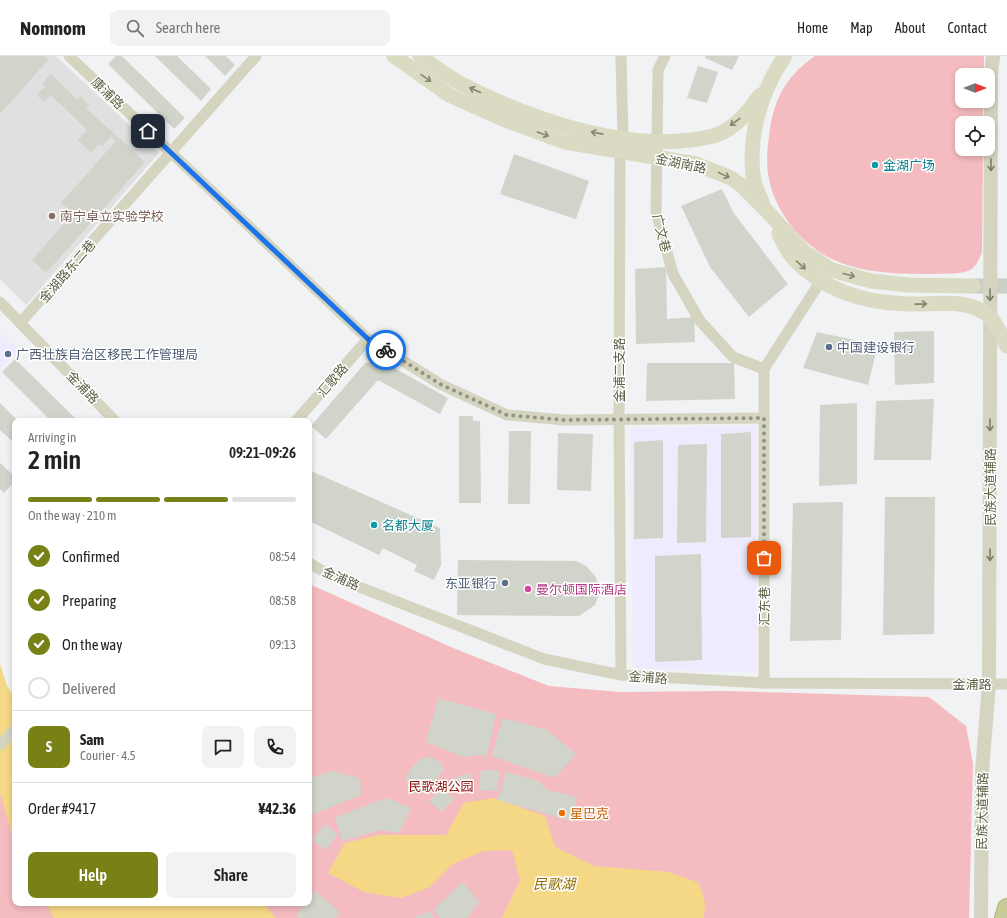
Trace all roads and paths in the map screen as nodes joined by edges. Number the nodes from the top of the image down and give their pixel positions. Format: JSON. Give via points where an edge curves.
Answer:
{"nodes":[{"id":1,"x":69,"y":56,"type":"edge"},
{"id":2,"x":256,"y":56,"type":"edge"},
{"id":3,"x":394,"y":56,"type":"edge"},
{"id":4,"x":420,"y":56,"type":"edge"},
{"id":5,"x":621,"y":56,"type":"edge"},
{"id":6,"x":665,"y":56,"type":"edge"},
{"id":7,"x":785,"y":56,"type":"edge"},
{"id":8,"x":798,"y":56,"type":"edge"},
{"id":9,"x":993,"y":56,"type":"edge"},
{"id":10,"x":769,"y":82,"type":"junction"},
{"id":11,"x":623,"y":138,"type":"junction"},
{"id":12,"x":658,"y":142,"type":"junction"},
{"id":13,"x":171,"y":153,"type":"junction"},
{"id":14,"x":620,"y":153,"type":"junction"},
{"id":15,"x":657,"y":157,"type":"junction"},
{"id":16,"x":765,"y":209,"type":"junction"},
{"id":17,"x":820,"y":282,"type":"junction"},
{"id":18,"x":974,"y":286,"type":"tunnel mouth"},
{"id":19,"x":0,"y":302,"type":"edge"},
{"id":20,"x":990,"y":318,"type":"junction"},
{"id":21,"x":20,"y":323,"type":"junction"},
{"id":22,"x":368,"y":339,"type":"junction"},
{"id":23,"x":1007,"y":346,"type":"edge"},
{"id":24,"x":764,"y":369,"type":"junction"},
{"id":25,"x":112,"y":418,"type":"edge"},
{"id":26,"x":299,"y":418,"type":"edge"},
{"id":27,"x":764,"y":418,"type":"junction"},
{"id":28,"x":619,"y":419,"type":"junction"},
{"id":29,"x":312,"y":565,"type":"edge"},
{"id":30,"x":621,"y":675,"type":"junction"},
{"id":31,"x":764,"y":683,"type":"junction"},
{"id":32,"x":989,"y":684,"type":"junction"},
{"id":33,"x":1007,"y":684,"type":"edge"},
{"id":34,"x":12,"y":732,"type":"edge"},
{"id":35,"x":0,"y":745,"type":"edge"},
{"id":36,"x":1007,"y":908,"type":"edge"},
{"id":37,"x":981,"y":918,"type":"edge"},
{"id":38,"x":1004,"y":918,"type":"edge"}],
"edges":[{"from":1,"to":13,"type":"street","name":"康浦路"},
{"from":2,"to":13,"type":"street","name":"金湖路东二巷"},
{"from":3,"to":14,"type":"main road","name":"金湖南路","one_way":true,"via":[[449,95],[505,120],[565,142]]},
{"from":11,"to":4,"type":"main road","name":"金湖南路","one_way":true,"via":[[569,127],[511,106],[456,81]]},
{"from":5,"to":11,"type":"street","name":"金浦二支路"},
{"from":6,"to":12,"type":"street","name":"广文巷","via":[[658,70]]},
{"from":7,"to":10,"type":"main road"},
{"from":8,"to":10,"type":"main road","name":"金湖南路"},
{"from":9,"to":20,"type":"street","name":"民族大道辅路","one_way":true},
{"from":10,"to":12,"type":"main road","name":"金湖南路","one_way":true,"via":[[738,121],[720,134],[701,139]]},
{"from":10,"to":16,"type":"main road","via":[[757,117],[752,158],[755,184]]},
{"from":11,"to":12,"type":"main road","name":"金湖南路"},
{"from":11,"to":14,"type":"street","name":"金浦二支路"},
{"from":12,"to":15,"type":"street","name":"广文巷"},
{"from":13,"to":21,"type":"street","name":"金湖路东二巷"},
{"from":13,"to":22,"type":"street","name":"康浦路"},
{"from":14,"to":15,"type":"main road","name":"金湖南路"},
{"from":14,"to":28,"type":"street","name":"金浦二支路"},
{"from":15,"to":16,"type":"main road","name":"金湖南路","one_way":true,"via":[[696,164],[726,175],[742,186]]},
{"from":15,"to":24,"type":"street","name":"广文巷","via":[[656,212],[673,274],[700,321],[733,357]]},
{"from":16,"to":17,"type":"main road","one_way":true,"via":[[792,257]]},
{"from":16,"to":18,"type":"main road","name":"金湖南路","one_way":true,"via":[[804,252],[832,270],[871,281],[909,285]]},
{"from":17,"to":20,"type":"main road","one_way":true,"via":[[861,299],[907,304],[965,305]]},
{"from":17,"to":24,"type":"street"},
{"from":19,"to":21,"type":"street","name":"金浦路"},
{"from":20,"to":23,"type":"main road"},
{"from":20,"to":32,"type":"street","name":"民族大道辅路","one_way":true},
{"from":21,"to":25,"type":"street","name":"金浦路"},
{"from":22,"to":26,"type":"street","name":"汇歌路"},
{"from":22,"to":28,"type":"street","name":"康浦路","via":[[440,384],[507,415],[565,420]]},
{"from":24,"to":27,"type":"street","name":"汇东巷"},
{"from":27,"to":28,"type":"street","name":"康浦路"},
{"from":27,"to":31,"type":"street","name":"汇东巷"},
{"from":28,"to":30,"type":"street","name":"金浦二支路"},
{"from":29,"to":30,"type":"street","name":"金浦路","via":[[331,576],[544,658]]},
{"from":30,"to":31,"type":"street","name":"金浦路"},
{"from":31,"to":32,"type":"street","name":"金浦路"},
{"from":32,"to":33,"type":"street","name":"金浦路"},
{"from":32,"to":37,"type":"street","name":"民族大道辅路","via":[[982,772]]},
{"from":34,"to":35,"type":"street"},
{"from":36,"to":38,"type":"highway"}]}
